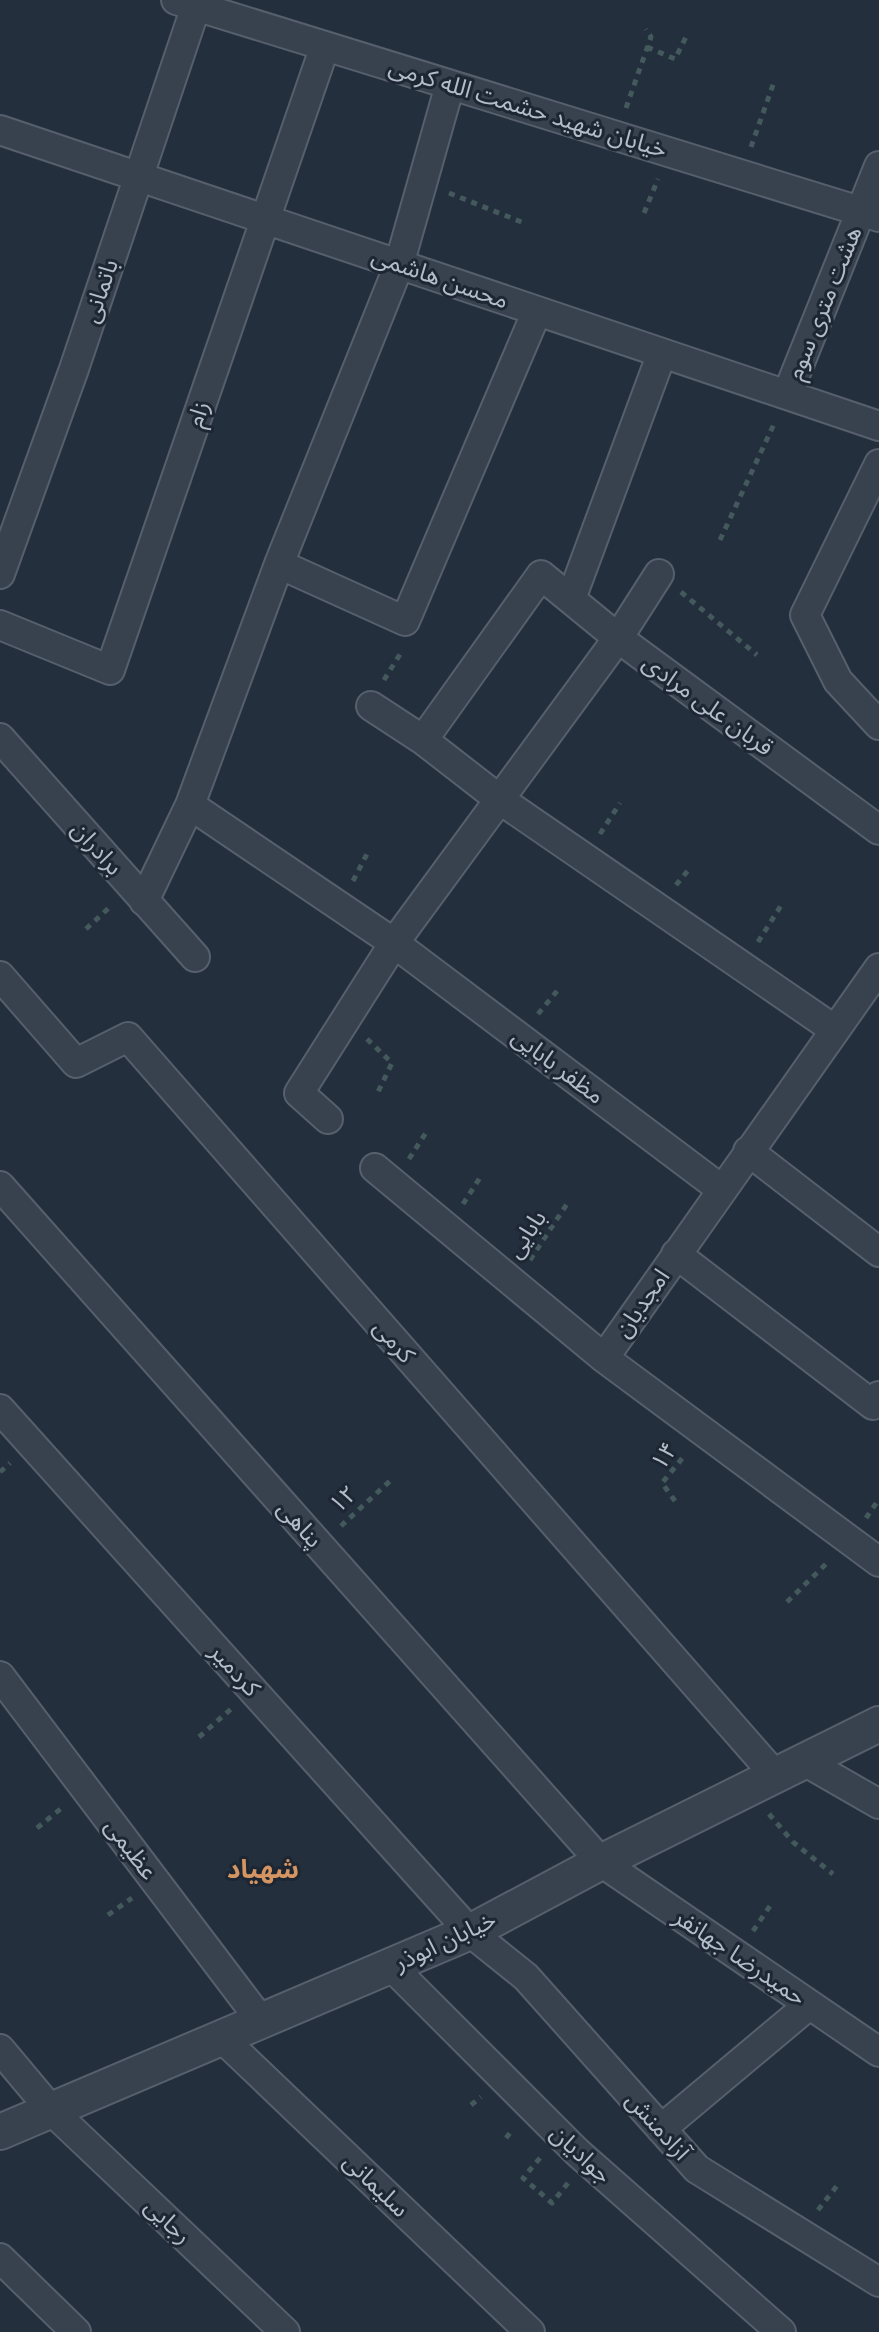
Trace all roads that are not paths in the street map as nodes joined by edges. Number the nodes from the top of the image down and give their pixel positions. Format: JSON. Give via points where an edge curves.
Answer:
{"nodes":[{"id":1,"x":186,"y":3,"type":"edge"},
{"id":2,"x":325,"y":46,"type":"junction"},
{"id":3,"x":450,"y":85,"type":"junction"},
{"id":4,"x":0,"y":130,"type":"edge"},
{"id":5,"x":879,"y":166,"type":"edge"},
{"id":6,"x":139,"y":177,"type":"junction"},
{"id":7,"x":870,"y":214,"type":"edge"},
{"id":8,"x":265,"y":219,"type":"junction"},
{"id":9,"x":399,"y":265,"type":"junction"},
{"id":10,"x":537,"y":311,"type":"junction"},
{"id":11,"x":662,"y":353,"type":"junction"},
{"id":12,"x":787,"y":395,"type":"junction"},
{"id":13,"x":879,"y":426,"type":"edge"},
{"id":14,"x":879,"y":464,"type":"edge"},
{"id":15,"x":279,"y":564,"type":"junction"},
{"id":16,"x":0,"y":574,"type":"edge"},
{"id":17,"x":659,"y":574,"type":"road end"},
{"id":18,"x":571,"y":599,"type":"junction"},
{"id":19,"x":0,"y":625,"type":"edge"},
{"id":20,"x":618,"y":638,"type":"junction"},
{"id":21,"x":371,"y":706,"type":"dead end"},
{"id":22,"x":879,"y":725,"type":"edge"},
{"id":23,"x":0,"y":738,"type":"edge"},
{"id":24,"x":423,"y":740,"type":"junction"},
{"id":25,"x":499,"y":799,"type":"junction"},
{"id":26,"x":190,"y":805,"type":"junction"},
{"id":27,"x":879,"y":830,"type":"edge"},
{"id":28,"x":144,"y":901,"type":"junction"},
{"id":29,"x":394,"y":943,"type":"junction"},
{"id":30,"x":195,"y":957,"type":"dead end"},
{"id":31,"x":879,"y":968,"type":"edge"},
{"id":32,"x":0,"y":976,"type":"edge"},
{"id":33,"x":835,"y":1030,"type":"junction"},
{"id":34,"x":328,"y":1119,"type":"dead end"},
{"id":35,"x":748,"y":1151,"type":"junction"},
{"id":36,"x":375,"y":1168,"type":"dead end"},
{"id":37,"x":0,"y":1186,"type":"edge"},
{"id":38,"x":721,"y":1189,"type":"junction"},
{"id":39,"x":879,"y":1252,"type":"edge"},
{"id":40,"x":676,"y":1254,"type":"junction"},
{"id":41,"x":604,"y":1358,"type":"junction"},
{"id":42,"x":879,"y":1396,"type":"edge"},
{"id":43,"x":0,"y":1409,"type":"edge"},
{"id":44,"x":879,"y":1562,"type":"edge"},
{"id":45,"x":0,"y":1676,"type":"edge"},
{"id":46,"x":879,"y":1724,"type":"edge"},
{"id":47,"x":776,"y":1775,"type":"junction"},
{"id":48,"x":879,"y":1804,"type":"edge"},
{"id":49,"x":601,"y":1862,"type":"junction"},
{"id":50,"x":470,"y":1932,"type":"junction"},
{"id":51,"x":391,"y":1966,"type":"junction"},
{"id":52,"x":809,"y":2005,"type":"junction"},
{"id":53,"x":262,"y":2022,"type":"junction"},
{"id":54,"x":222,"y":2038,"type":"junction"},
{"id":55,"x":0,"y":2049,"type":"edge"},
{"id":56,"x":879,"y":2052,"type":"edge"},
{"id":57,"x":52,"y":2111,"type":"junction"},
{"id":58,"x":661,"y":2129,"type":"junction"},
{"id":59,"x":0,"y":2132,"type":"edge"},
{"id":60,"x":0,"y":2258,"type":"edge"},
{"id":61,"x":879,"y":2282,"type":"edge"},
{"id":62,"x":76,"y":2332,"type":"edge"},
{"id":63,"x":285,"y":2332,"type":"edge"},
{"id":64,"x":530,"y":2332,"type":"edge"},
{"id":65,"x":781,"y":2332,"type":"edge"}],
"edges":[{"from":1,"to":2,"type":"street","name":"خیابان شهید حشمت الله کرمی"},
{"from":1,"to":6,"type":"street","name":"باتمانی"},
{"from":2,"to":3,"type":"street","name":"خیابان شهید حشمت الله کرمی"},
{"from":2,"to":8,"type":"street","name":"زام"},
{"from":3,"to":7,"type":"street","name":"خیابان شهید حشمت الله کرمی"},
{"from":3,"to":9,"type":"street"},
{"from":4,"to":6,"type":"street","name":"محسن هاشمی"},
{"from":5,"to":7,"type":"street","name":"هشت متری سوم"},
{"from":6,"to":8,"type":"street","name":"محسن هاشمی"},
{"from":6,"to":16,"type":"street","name":"باتمانی"},
{"from":7,"to":12,"type":"street","name":"هشت متری سوم"},
{"from":8,"to":9,"type":"street","name":"محسن هاشمی"},
{"from":8,"to":19,"type":"street","name":"زام","via":[[110,670]]},
{"from":9,"to":10,"type":"street","name":"محسن هاشمی"},
{"from":9,"to":15,"type":"street"},
{"from":10,"to":11,"type":"street","name":"محسن هاشمی"},
{"from":10,"to":15,"type":"street","via":[[405,621]]},
{"from":11,"to":12,"type":"street","name":"محسن هاشمی"},
{"from":11,"to":18,"type":"street"},
{"from":12,"to":13,"type":"street","name":"محسن هاشمی"},
{"from":14,"to":22,"type":"street","via":[[805,615],[838,681]]},
{"from":15,"to":26,"type":"street"},
{"from":17,"to":20,"type":"street"},
{"from":18,"to":20,"type":"street","name":"قربان علی مرادی"},
{"from":18,"to":24,"type":"street","name":"قربان علی مرادی","via":[[541,575]]},
{"from":20,"to":25,"type":"street"},
{"from":20,"to":27,"type":"street","name":"قربان علی مرادی"},
{"from":21,"to":24,"type":"street"},
{"from":23,"to":28,"type":"street","name":"برادران"},
{"from":24,"to":25,"type":"street"},
{"from":25,"to":29,"type":"street"},
{"from":25,"to":33,"type":"street"},
{"from":26,"to":28,"type":"street"},
{"from":26,"to":29,"type":"street","name":"مظفر بابایی"},
{"from":28,"to":30,"type":"street","name":"برادران"},
{"from":29,"to":34,"type":"street","via":[[299,1093]]},
{"from":29,"to":38,"type":"street","name":"مظفر بابایی"},
{"from":31,"to":33,"type":"street","name":"امجدیان"},
{"from":32,"to":47,"type":"street","name":"کرمی","via":[[76,1063],[128,1037]]},
{"from":33,"to":35,"type":"street","name":"امجدیان"},
{"from":35,"to":38,"type":"street","name":"امجدیان"},
{"from":35,"to":39,"type":"street"},
{"from":36,"to":41,"type":"street"},
{"from":37,"to":49,"type":"street","name":"پناهی"},
{"from":38,"to":40,"type":"street","name":"امجدیان"},
{"from":40,"to":41,"type":"street","name":"امجدیان"},
{"from":40,"to":42,"type":"street","via":[[873,1405]]},
{"from":41,"to":44,"type":"street","name":"امجدیان"},
{"from":43,"to":50,"type":"street","name":"کردمیر"},
{"from":45,"to":53,"type":"street","name":"عظیمی"},
{"from":46,"to":47,"type":"street","name":"خیابان ابوذر"},
{"from":47,"to":48,"type":"street"},
{"from":47,"to":49,"type":"street","name":"خیابان ابوذر"},
{"from":49,"to":50,"type":"street","name":"خیابان ابوذر"},
{"from":49,"to":52,"type":"street","name":"حمیدرضا جهانفر"},
{"from":50,"to":51,"type":"street","name":"خیابان ابوذر"},
{"from":50,"to":58,"type":"street","name":"آزادمنش","via":[[526,1977]]},
{"from":51,"to":53,"type":"street","name":"خیابان ابوذر"},
{"from":51,"to":65,"type":"street","name":"جوادیان","via":[[559,2135]]},
{"from":52,"to":56,"type":"street","name":"حمیدرضا جهانفر"},
{"from":52,"to":58,"type":"street"},
{"from":53,"to":54,"type":"street","name":"خیابان ابوذر"},
{"from":54,"to":57,"type":"street","name":"خیابان ابوذر"},
{"from":54,"to":64,"type":"street","name":"سلیمانی"},
{"from":55,"to":57,"type":"street","name":"رجایی"},
{"from":57,"to":59,"type":"street","name":"خیابان ابوذر"},
{"from":57,"to":63,"type":"street","name":"رجایی"},
{"from":58,"to":61,"type":"street","name":"آزادمنش","via":[[697,2169]]},
{"from":60,"to":62,"type":"street"}]}
